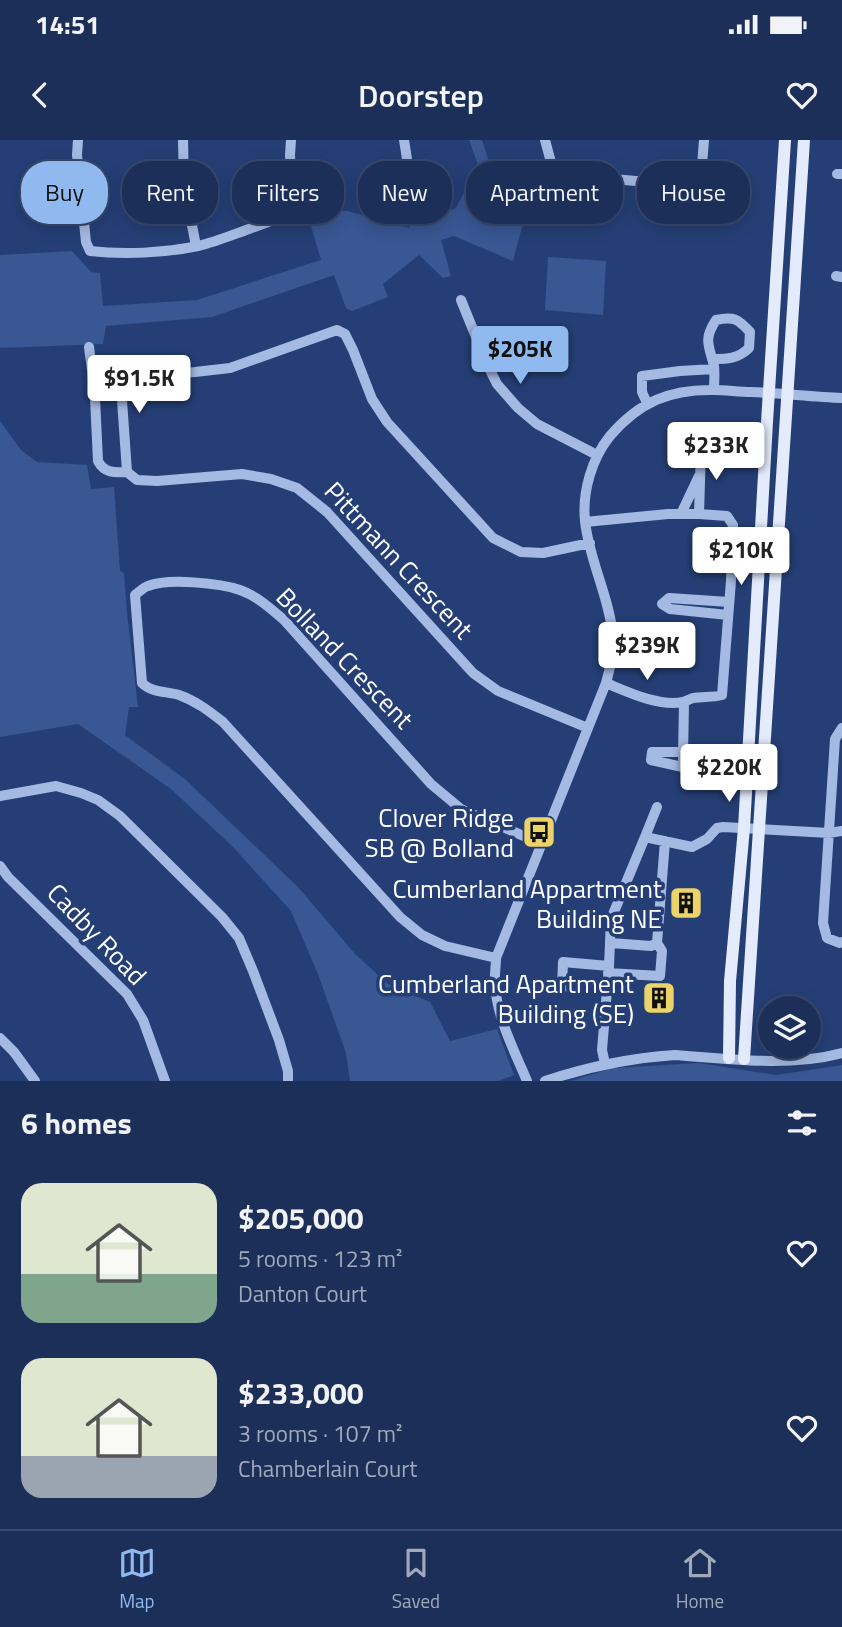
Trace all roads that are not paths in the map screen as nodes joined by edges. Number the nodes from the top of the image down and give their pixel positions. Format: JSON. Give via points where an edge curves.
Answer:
{"nodes":[{"id":1,"x":78,"y":140,"type":"edge"},
{"id":2,"x":183,"y":140,"type":"edge"},
{"id":3,"x":291,"y":140,"type":"edge"},
{"id":4,"x":404,"y":140,"type":"edge"},
{"id":5,"x":545,"y":140,"type":"edge"},
{"id":6,"x":704,"y":140,"type":"edge"},
{"id":7,"x":785,"y":140,"type":"edge"},
{"id":8,"x":804,"y":140,"type":"edge"},
{"id":9,"x":407,"y":159,"type":"dead end"},
{"id":10,"x":196,"y":246,"type":"junction"},
{"id":11,"x":461,"y":300,"type":"dead end"},
{"id":12,"x":89,"y":347,"type":"dead end"},
{"id":13,"x":713,"y":364,"type":"junction"},
{"id":14,"x":102,"y":384,"type":"junction"},
{"id":15,"x":123,"y":384,"type":"junction"},
{"id":16,"x":714,"y":390,"type":"junction"},
{"id":17,"x":770,"y":393,"type":"junction"},
{"id":18,"x":788,"y":394,"type":"junction"},
{"id":19,"x":842,"y":398,"type":"edge"},
{"id":20,"x":647,"y":403,"type":"junction"},
{"id":21,"x":701,"y":449,"type":"dead end"},
{"id":22,"x":597,"y":455,"type":"junction"},
{"id":23,"x":127,"y":472,"type":"junction"},
{"id":24,"x":700,"y":474,"type":"junction"},
{"id":25,"x":681,"y":514,"type":"junction"},
{"id":26,"x":699,"y":514,"type":"junction"},
{"id":27,"x":585,"y":522,"type":"junction"},
{"id":28,"x":590,"y":543,"type":"junction"},
{"id":29,"x":729,"y":602,"type":"junction"},
{"id":30,"x":728,"y":615,"type":"junction"},
{"id":31,"x":606,"y":683,"type":"junction"},
{"id":32,"x":684,"y":702,"type":"junction"},
{"id":33,"x":588,"y":727,"type":"junction"},
{"id":34,"x":842,"y":729,"type":"edge"},
{"id":35,"x":683,"y":752,"type":"junction"},
{"id":36,"x":683,"y":766,"type":"junction"},
{"id":37,"x":719,"y":775,"type":"dead end"},
{"id":38,"x":0,"y":796,"type":"edge"},
{"id":39,"x":657,"y":807,"type":"dead end"},
{"id":40,"x":744,"y":828,"type":"junction"},
{"id":41,"x":758,"y":830,"type":"junction"},
{"id":42,"x":842,"y":831,"type":"edge"},
{"id":43,"x":829,"y":833,"type":"junction"},
{"id":44,"x":645,"y":837,"type":"junction"},
{"id":45,"x":665,"y":841,"type":"junction"},
{"id":46,"x":542,"y":844,"type":"junction"},
{"id":47,"x":0,"y":866,"type":"edge"},
{"id":48,"x":842,"y":942,"type":"edge"},
{"id":49,"x":611,"y":943,"type":"junction"},
{"id":50,"x":657,"y":943,"type":"junction"},
{"id":51,"x":496,"y":958,"type":"junction"},
{"id":52,"x":609,"y":970,"type":"junction"},
{"id":53,"x":607,"y":990,"type":"junction"},
{"id":54,"x":0,"y":1038,"type":"edge"},
{"id":55,"x":842,"y":1052,"type":"edge"},
{"id":56,"x":729,"y":1058,"type":"junction"},
{"id":57,"x":744,"y":1059,"type":"junction"},
{"id":58,"x":604,"y":1064,"type":"junction"},
{"id":59,"x":35,"y":1081,"type":"edge"},
{"id":60,"x":165,"y":1081,"type":"edge"},
{"id":61,"x":288,"y":1081,"type":"edge"},
{"id":62,"x":527,"y":1081,"type":"edge"},
{"id":63,"x":545,"y":1081,"type":"edge"}],
"edges":[{"from":1,"to":10,"type":"street","via":[[84,231],[90,251],[149,252]]},
{"from":2,"to":10,"type":"street","via":[[184,184]]},
{"from":3,"to":10,"type":"street","via":[[293,208],[284,216]]},
{"from":4,"to":9,"type":"street"},
{"from":5,"to":6,"type":"street","via":[[556,174],[693,186],[701,178]]},
{"from":7,"to":17,"type":"main road"},
{"from":8,"to":18,"type":"main road"},
{"from":11,"to":22,"type":"street","via":[[497,384],[518,408],[537,424]]},
{"from":12,"to":14,"type":"street","via":[[93,378]]},
{"from":13,"to":13,"type":"street","via":[[707,342],[710,328],[716,320],[728,317],[740,321],[750,332],[749,348],[742,355]]},
{"from":13,"to":16,"type":"street"},
{"from":13,"to":20,"type":"street","via":[[642,376]]},
{"from":14,"to":15,"type":"street"},
{"from":14,"to":23,"type":"street","name":"Pittmann Crescent","via":[[95,398],[98,461],[110,472]]},
{"from":15,"to":23,"type":"street"},
{"from":15,"to":28,"type":"street","via":[[133,376],[230,368],[337,330],[343,332],[387,422],[493,538],[521,552],[542,553]]},
{"from":16,"to":17,"type":"street"},
{"from":16,"to":20,"type":"street","via":[[677,392]]},
{"from":17,"to":18,"type":"street"},
{"from":17,"to":40,"type":"main road"},
{"from":18,"to":19,"type":"street"},
{"from":18,"to":41,"type":"main road"},
{"from":20,"to":22,"type":"street","via":[[613,432]]},
{"from":21,"to":24,"type":"street"},
{"from":22,"to":27,"type":"street","via":[[585,501]]},
{"from":23,"to":33,"type":"street","name":"Pittmann Crescent","via":[[137,480],[157,481],[242,474],[298,488],[327,512],[473,673],[498,691]]},
{"from":24,"to":25,"type":"street"},
{"from":24,"to":26,"type":"street"},
{"from":25,"to":26,"type":"street"},
{"from":25,"to":27,"type":"street"},
{"from":26,"to":29,"type":"street","via":[[727,516],[733,525]]},
{"from":27,"to":28,"type":"street"},
{"from":28,"to":31,"type":"street","via":[[613,636]]},
{"from":29,"to":30,"type":"street"},
{"from":29,"to":30,"type":"street","via":[[669,598],[663,604],[670,609]]},
{"from":30,"to":32,"type":"street","via":[[722,695]]},
{"from":31,"to":32,"type":"street","via":[[659,702]]},
{"from":31,"to":33,"type":"street"},
{"from":32,"to":35,"type":"street"},
{"from":33,"to":46,"type":"street"},
{"from":34,"to":43,"type":"street","via":[[835,739]]},
{"from":35,"to":36,"type":"street"},
{"from":35,"to":36,"type":"street","via":[[652,752],[651,760]]},
{"from":36,"to":37,"type":"street"},
{"from":38,"to":61,"type":"street","via":[[56,786],[98,800],[120,816],[239,938],[279,1040]]},
{"from":39,"to":44,"type":"street"},
{"from":40,"to":41,"type":"street"},
{"from":40,"to":45,"type":"street","via":[[717,828],[692,847]]},
{"from":40,"to":56,"type":"main road","via":[[730,981]]},
{"from":41,"to":43,"type":"street"},
{"from":41,"to":57,"type":"main road"},
{"from":42,"to":43,"type":"street"},
{"from":43,"to":48,"type":"street","via":[[823,923],[827,938]]},
{"from":44,"to":45,"type":"street"},
{"from":44,"to":49,"type":"street","via":[[611,919]]},
{"from":45,"to":50,"type":"street"},
{"from":46,"to":51,"type":"street"},
{"from":46,"to":51,"type":"street","name":"Bolland Crescent","via":[[461,810],[431,784],[264,602],[208,582],[147,586],[135,595],[142,683],[148,690],[178,695],[205,707],[223,722],[400,917],[422,935],[445,946]]},
{"from":47,"to":60,"type":"street","name":"Cadby Road","via":[[127,994],[143,1020]]},
{"from":49,"to":50,"type":"street"},
{"from":49,"to":52,"type":"street"},
{"from":50,"to":52,"type":"street","via":[[662,951],[660,976]]},
{"from":51,"to":62,"type":"street","via":[[497,1003]]},
{"from":52,"to":53,"type":"street"},
{"from":52,"to":53,"type":"street","via":[[563,962],[562,986]]},
{"from":53,"to":58,"type":"street"},
{"from":54,"to":59,"type":"street"},
{"from":55,"to":57,"type":"street","via":[[783,1062]]},
{"from":56,"to":57,"type":"street"},
{"from":56,"to":58,"type":"street","via":[[675,1055]]},
{"from":58,"to":63,"type":"street"}]}
